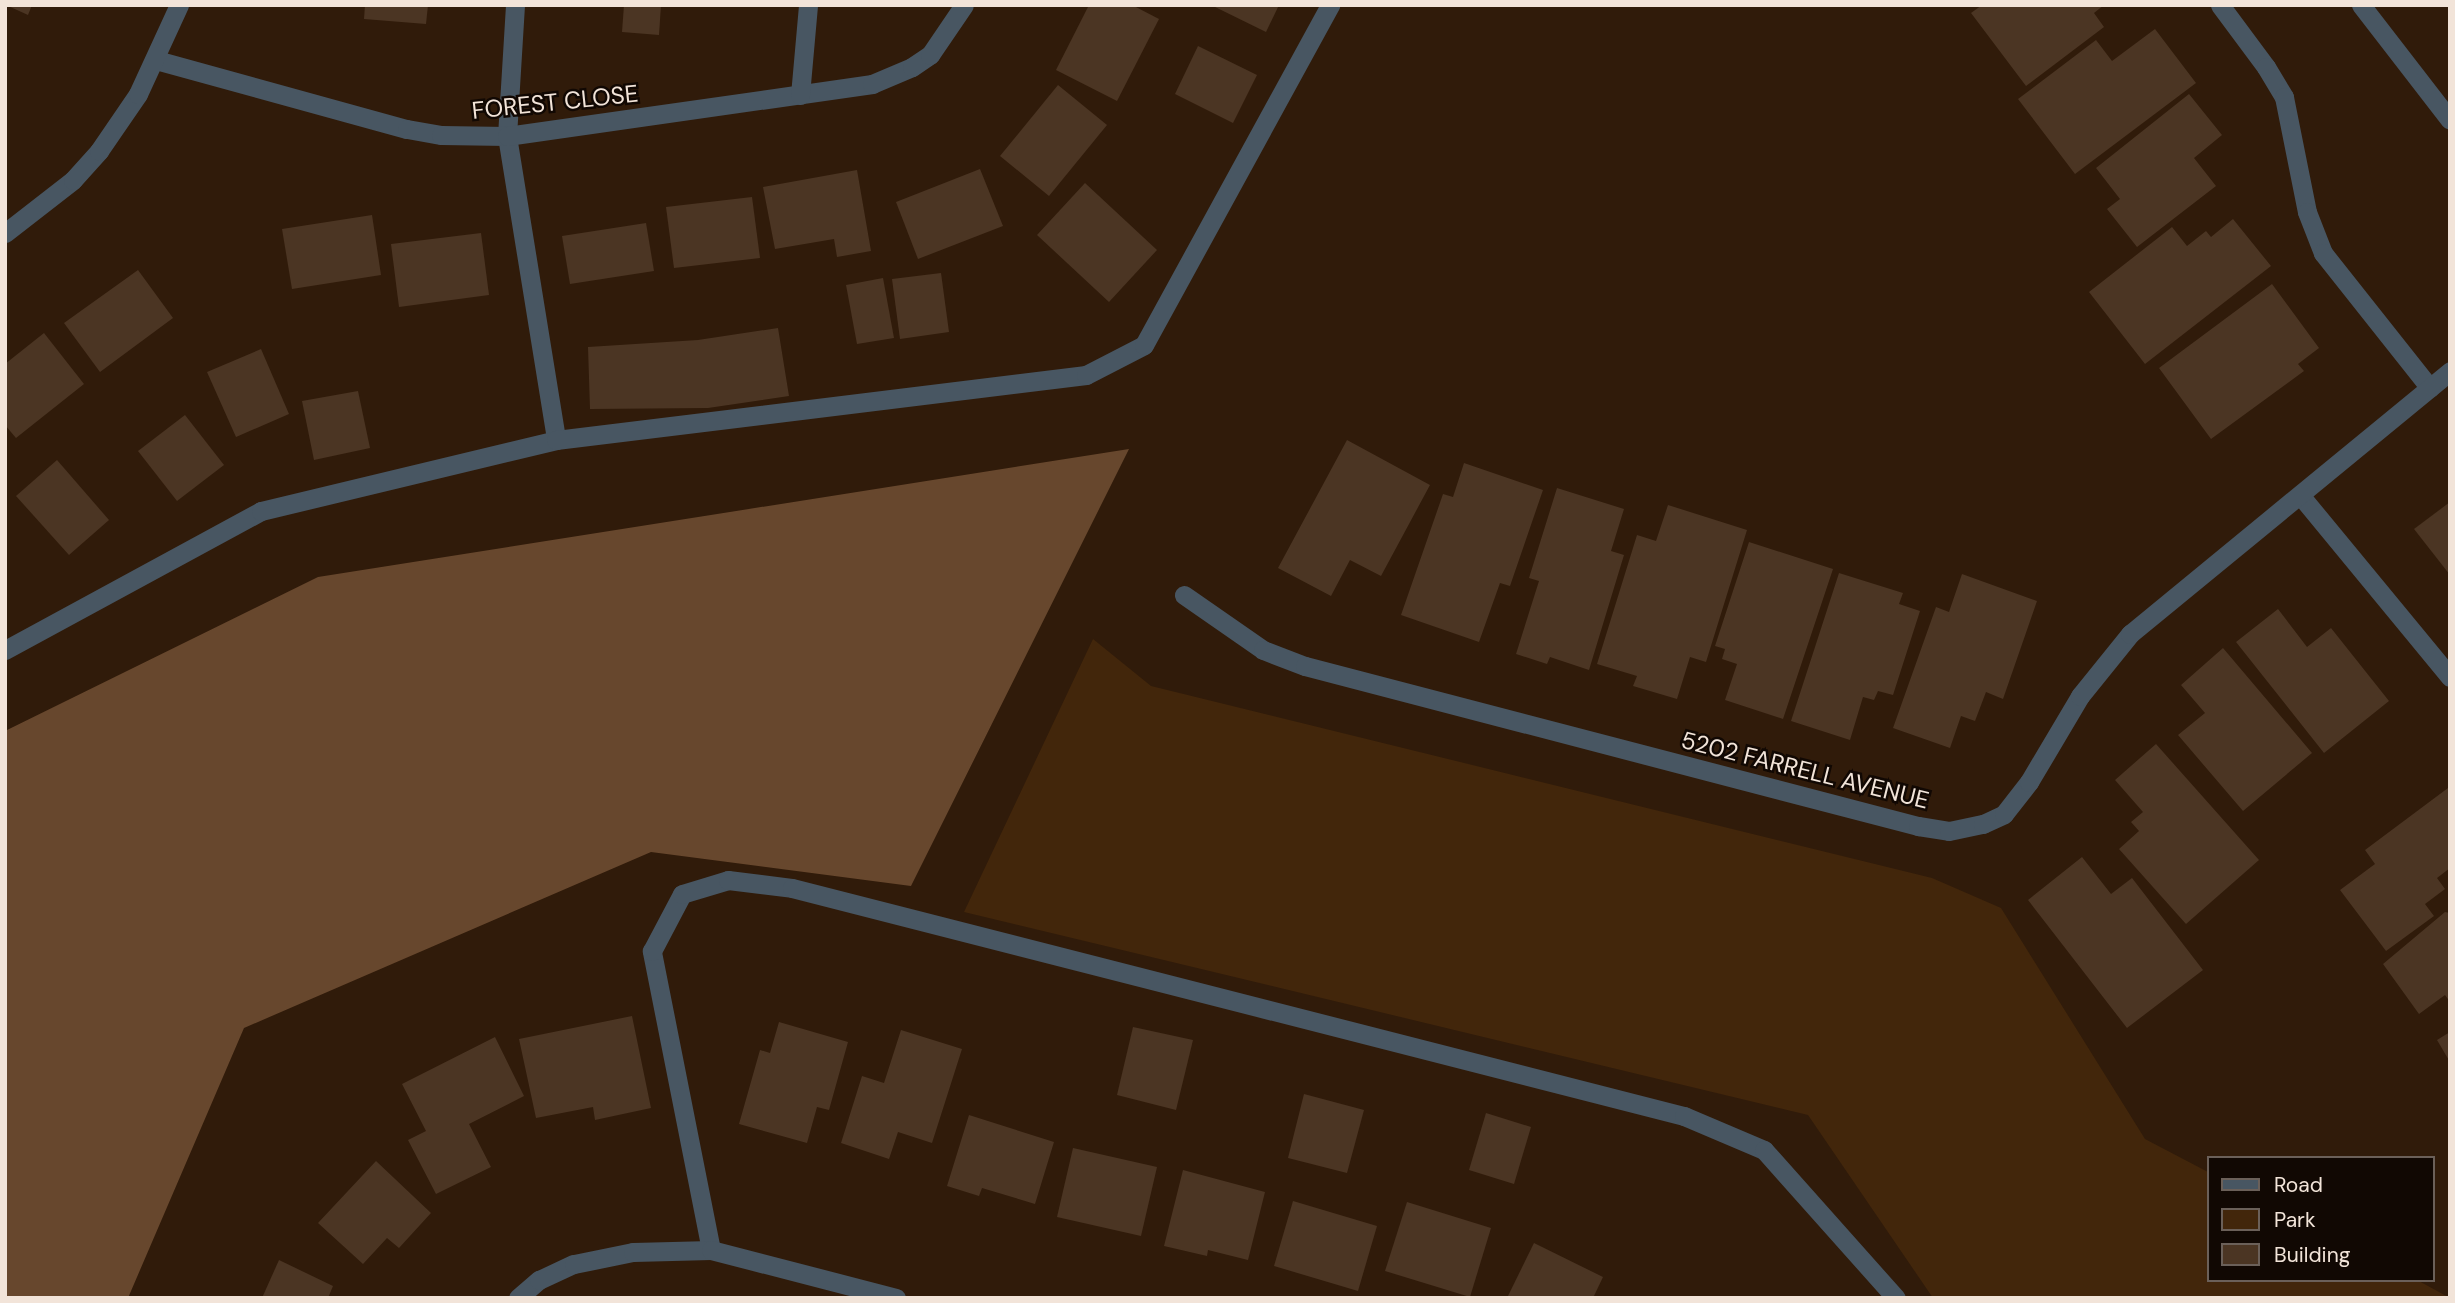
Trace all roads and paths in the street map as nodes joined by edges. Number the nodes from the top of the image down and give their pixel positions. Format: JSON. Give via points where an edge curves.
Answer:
{"nodes":[{"id":1,"x":179,"y":5,"type":"edge"},
{"id":2,"x":515,"y":5,"type":"edge"},
{"id":3,"x":808,"y":5,"type":"edge"},
{"id":4,"x":964,"y":5,"type":"edge"},
{"id":5,"x":1330,"y":5,"type":"edge"},
{"id":6,"x":2220,"y":5,"type":"edge"},
{"id":7,"x":2361,"y":5,"type":"edge"},
{"id":8,"x":156,"y":60,"type":"junction"},
{"id":9,"x":800,"y":95,"type":"junction"},
{"id":10,"x":2450,"y":120,"type":"edge"},
{"id":11,"x":507,"y":136,"type":"junction"},
{"id":12,"x":5,"y":233,"type":"edge"},
{"id":13,"x":2450,"y":372,"type":"edge"},
{"id":14,"x":2430,"y":388,"type":"junction"},
{"id":15,"x":556,"y":440,"type":"junction"},
{"id":16,"x":2300,"y":495,"type":"junction"},
{"id":17,"x":1184,"y":596,"type":"dead end"},
{"id":18,"x":5,"y":650,"type":"edge"},
{"id":19,"x":2450,"y":677,"type":"edge"},
{"id":20,"x":711,"y":1250,"type":"junction"},
{"id":21,"x":518,"y":1298,"type":"edge"},
{"id":22,"x":897,"y":1298,"type":"edge"},
{"id":23,"x":1896,"y":1298,"type":"edge"}],
"edges":[{"from":1,"to":8,"type":"street"},
{"from":2,"to":11,"type":"street"},
{"from":3,"to":9,"type":"street"},
{"from":4,"to":9,"type":"street","name":"FOREST CLOSE","via":[[937,47],[912,67],[872,84]]},
{"from":5,"to":15,"type":"street","via":[[1144,345],[1086,375]]},
{"from":6,"to":14,"type":"street","via":[[2284,97],[2307,212],[2323,253]]},
{"from":7,"to":10,"type":"street"},
{"from":8,"to":11,"type":"street","name":"FOREST CLOSE","via":[[407,129],[466,137]]},
{"from":8,"to":12,"type":"street","via":[[99,151],[73,180]]},
{"from":9,"to":11,"type":"street","name":"FOREST CLOSE"},
{"from":11,"to":15,"type":"street"},
{"from":13,"to":14,"type":"street","name":"5202 FARRELL AVENUE"},
{"from":14,"to":16,"type":"street","name":"5202 FARRELL AVENUE"},
{"from":15,"to":18,"type":"street","via":[[261,511]]},
{"from":16,"to":17,"type":"street","name":"5202 FARRELL AVENUE","via":[[2130,634],[2080,696],[2029,782],[2004,814],[1949,831],[1305,666],[1264,650]]},
{"from":16,"to":19,"type":"street"},
{"from":20,"to":21,"type":"street","via":[[633,1252],[574,1264],[539,1280]]},
{"from":20,"to":22,"type":"street"},
{"from":20,"to":23,"type":"street","via":[[652,951],[682,894],[728,880],[792,888],[1684,1116],[1763,1150]]}]}
